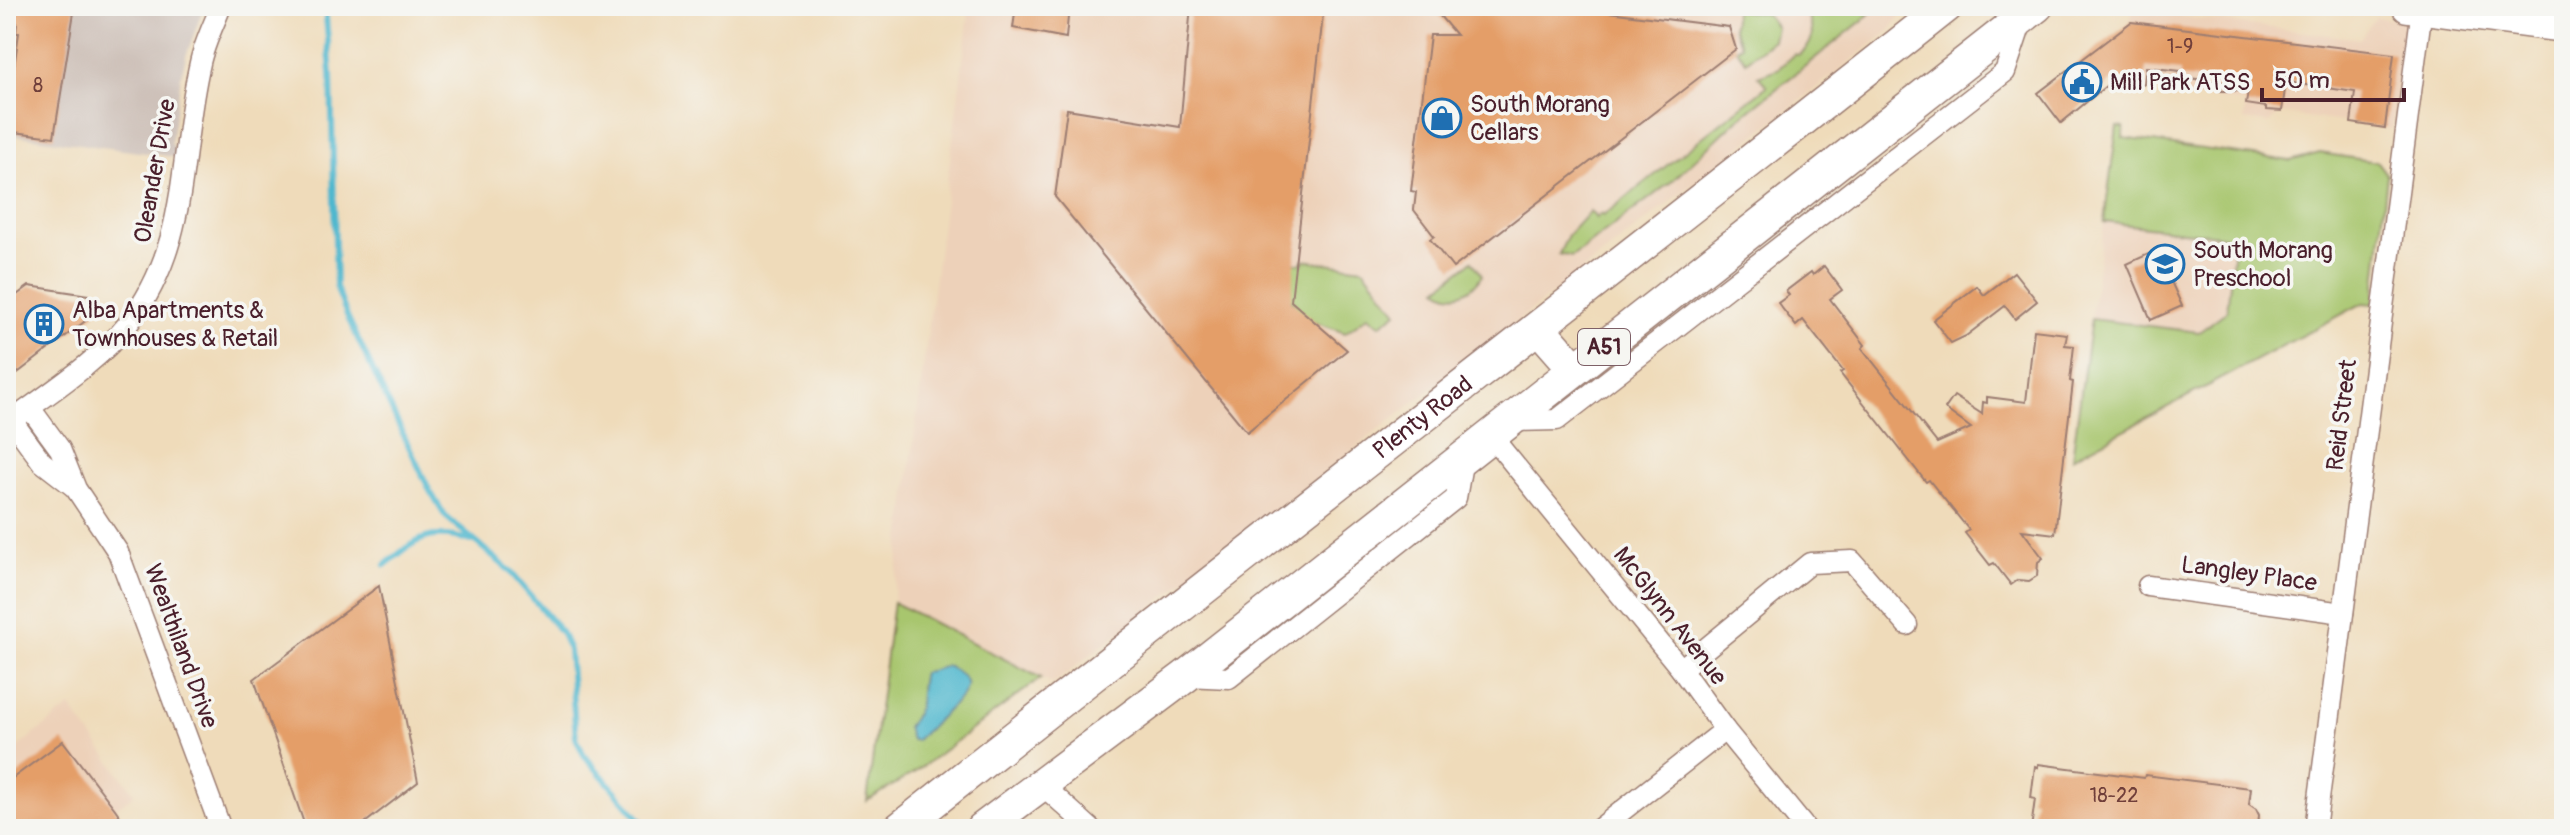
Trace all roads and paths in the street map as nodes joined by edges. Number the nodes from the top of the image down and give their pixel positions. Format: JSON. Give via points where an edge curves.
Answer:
{"nodes":[{"id":1,"x":221,"y":6,"type":"edge"},
{"id":2,"x":1947,"y":6,"type":"edge"},
{"id":3,"x":2415,"y":7,"type":"edge"},
{"id":4,"x":2030,"y":12,"type":"edge"},
{"id":5,"x":1913,"y":20,"type":"edge"},
{"id":6,"x":2564,"y":26,"type":"edge"},
{"id":7,"x":1790,"y":239,"type":"junction"},
{"id":8,"x":1730,"y":248,"type":"junction"},
{"id":9,"x":1539,"y":328,"type":"junction"},
{"id":10,"x":1575,"y":369,"type":"junction"},
{"id":11,"x":30,"y":408,"type":"junction"},
{"id":12,"x":9,"y":423,"type":"edge"},
{"id":13,"x":1500,"y":428,"type":"junction"},
{"id":14,"x":76,"y":489,"type":"junction"},
{"id":15,"x":2148,"y":586,"type":"dead end"},
{"id":16,"x":2343,"y":613,"type":"junction"},
{"id":17,"x":1907,"y":625,"type":"dead end"},
{"id":18,"x":1681,"y":669,"type":"junction"},
{"id":19,"x":1725,"y":730,"type":"junction"},
{"id":20,"x":1040,"y":783,"type":"junction"},
{"id":21,"x":221,"y":829,"type":"edge"},
{"id":22,"x":899,"y":829,"type":"edge"},
{"id":23,"x":982,"y":829,"type":"edge"},
{"id":24,"x":1091,"y":829,"type":"edge"},
{"id":25,"x":1599,"y":829,"type":"edge"},
{"id":26,"x":1806,"y":829,"type":"edge"},
{"id":27,"x":2315,"y":829,"type":"edge"}],
"edges":[{"from":1,"to":11,"type":"street","name":"Oleander Drive","via":[[200,61],[177,216],[160,272],[112,342]]},
{"from":2,"to":5,"type":"main road","name":"Plenty Road","number":"A51"},
{"from":3,"to":6,"type":"main road"},
{"from":3,"to":16,"type":"street","name":"Reid Street"},
{"from":4,"to":7,"type":"street","via":[[2005,72]]},
{"from":4,"to":8,"type":"main road","number":"A51"},
{"from":5,"to":9,"type":"main road","name":"Plenty Road","number":"A51"},
{"from":7,"to":8,"type":"street"},
{"from":7,"to":13,"type":"street","via":[[1557,420]]},
{"from":8,"to":10,"type":"main road","number":"A51"},
{"from":9,"to":10,"type":"main road"},
{"from":9,"to":22,"type":"main road","name":"Plenty Road","number":"A51"},
{"from":10,"to":13,"type":"main road","number":"A51"},
{"from":11,"to":12,"type":"street","name":"Oleander Drive"},
{"from":11,"to":14,"type":"street","name":"Wealthiland Drive","via":[[60,449]]},
{"from":12,"to":14,"type":"street","name":"Wealthiland Drive","via":[[42,462]]},
{"from":13,"to":18,"type":"street","name":"McGlynn Avenue"},
{"from":13,"to":20,"type":"main road","number":"A51","via":[[1186,676]]},
{"from":14,"to":21,"type":"street","name":"Wealthiland Drive","via":[[103,526],[129,577]]},
{"from":15,"to":16,"type":"street","name":"Langley Place"},
{"from":16,"to":27,"type":"street","name":"Reid Street"},
{"from":17,"to":18,"type":"street","via":[[1852,561],[1810,563]]},
{"from":18,"to":19,"type":"street","name":"McGlynn Avenue"},
{"from":19,"to":25,"type":"street"},
{"from":19,"to":26,"type":"street","name":"McGlynn Avenue"},
{"from":20,"to":23,"type":"main road","number":"A51"},
{"from":20,"to":24,"type":"street"}]}
